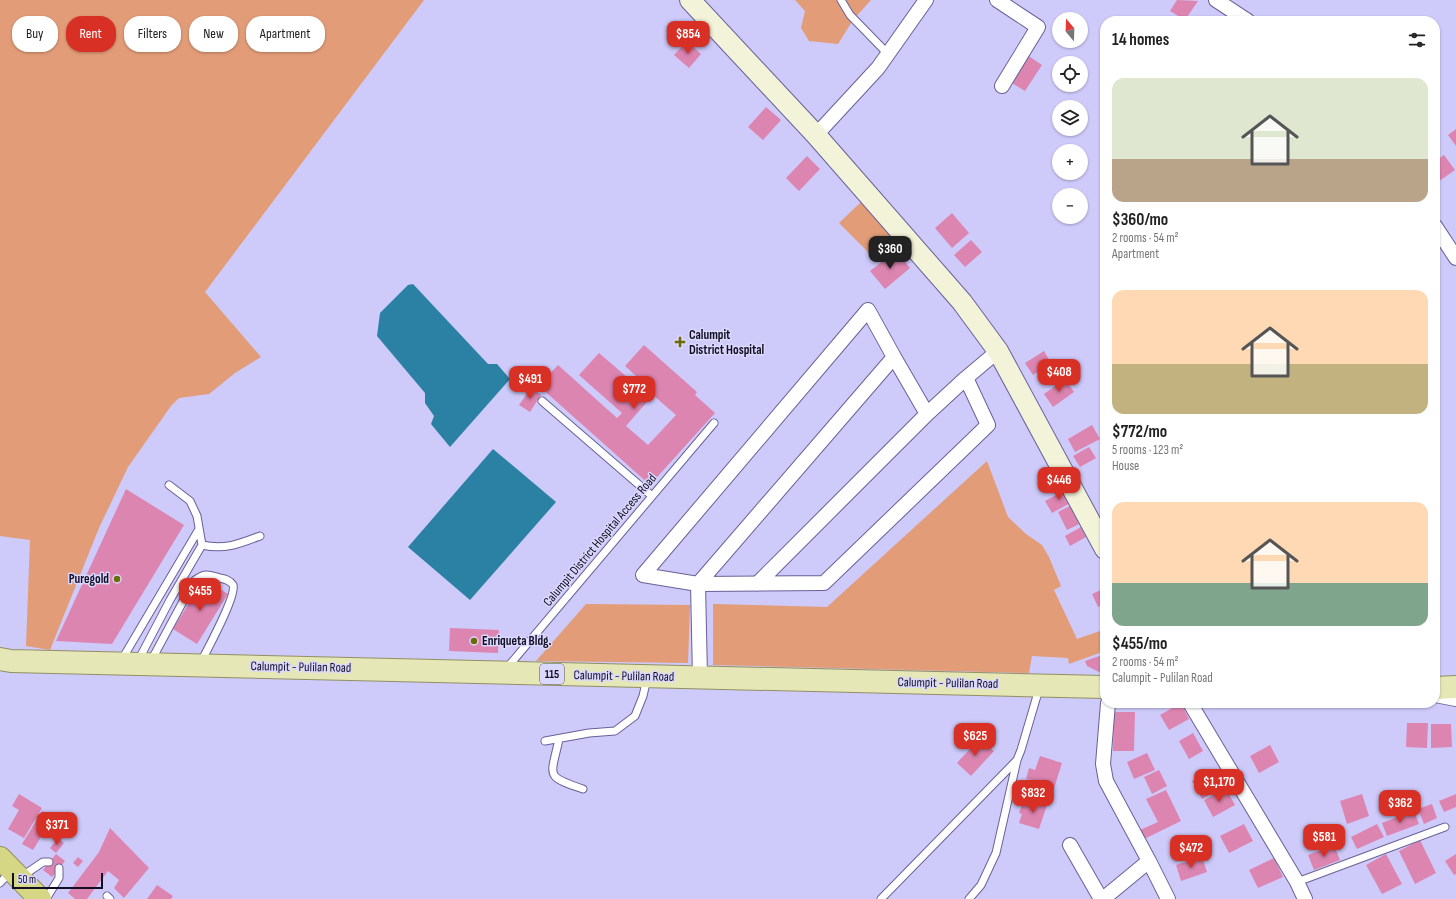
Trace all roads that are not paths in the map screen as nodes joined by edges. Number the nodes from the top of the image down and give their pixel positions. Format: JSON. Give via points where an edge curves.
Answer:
{"nodes":[{"id":1,"x":690,"y":0,"type":"edge"},
{"id":2,"x":841,"y":0,"type":"edge"},
{"id":3,"x":926,"y":0,"type":"edge"},
{"id":4,"x":997,"y":0,"type":"edge"},
{"id":5,"x":1216,"y":0,"type":"edge"},
{"id":6,"x":1240,"y":16,"type":"edge"},
{"id":7,"x":888,"y":54,"type":"junction"},
{"id":8,"x":1002,"y":86,"type":"dead end"},
{"id":9,"x":816,"y":135,"type":"junction"},
{"id":10,"x":1440,"y":234,"type":"edge"},
{"id":11,"x":1456,"y":258,"type":"edge"},
{"id":12,"x":998,"y":351,"type":"junction"},
{"id":13,"x":894,"y":357,"type":"junction"},
{"id":14,"x":966,"y":378,"type":"junction"},
{"id":15,"x":542,"y":402,"type":"dead end"},
{"id":16,"x":927,"y":414,"type":"junction"},
{"id":17,"x":714,"y":423,"type":"dead end"},
{"id":18,"x":169,"y":485,"type":"dead end"},
{"id":19,"x":652,"y":496,"type":"junction"},
{"id":20,"x":199,"y":529,"type":"junction"},
{"id":21,"x":260,"y":536,"type":"dead end"},
{"id":22,"x":1100,"y":539,"type":"edge"},
{"id":23,"x":202,"y":545,"type":"junction"},
{"id":24,"x":698,"y":584,"type":"junction"},
{"id":25,"x":757,"y":584,"type":"junction"},
{"id":26,"x":0,"y":659,"type":"edge"},
{"id":27,"x":135,"y":663,"type":"junction"},
{"id":28,"x":200,"y":665,"type":"junction"},
{"id":29,"x":503,"y":673,"type":"junction"},
{"id":30,"x":648,"y":676,"type":"junction"},
{"id":31,"x":700,"y":678,"type":"junction"},
{"id":32,"x":1040,"y":685,"type":"junction"},
{"id":33,"x":1100,"y":687,"type":"edge"},
{"id":34,"x":1456,"y":687,"type":"edge"},
{"id":35,"x":1440,"y":688,"type":"edge"},
{"id":36,"x":1440,"y":696,"type":"edge"},
{"id":37,"x":1456,"y":699,"type":"edge"},
{"id":38,"x":1108,"y":708,"type":"edge"},
{"id":39,"x":1193,"y":708,"type":"edge"},
{"id":40,"x":559,"y":739,"type":"junction"},
{"id":41,"x":545,"y":741,"type":"dead end"},
{"id":42,"x":1017,"y":760,"type":"junction"},
{"id":43,"x":583,"y":789,"type":"dead end"},
{"id":44,"x":1445,"y":827,"type":"dead end"},
{"id":45,"x":1070,"y":845,"type":"dead end"},
{"id":46,"x":1149,"y":861,"type":"junction"},
{"id":47,"x":49,"y":862,"type":"dead end"},
{"id":48,"x":59,"y":868,"type":"dead end"},
{"id":49,"x":8,"y":872,"type":"edge"},
{"id":50,"x":1297,"y":882,"type":"junction"},
{"id":51,"x":40,"y":899,"type":"edge"},
{"id":52,"x":46,"y":899,"type":"edge"},
{"id":53,"x":881,"y":899,"type":"edge"},
{"id":54,"x":969,"y":899,"type":"edge"},
{"id":55,"x":1102,"y":899,"type":"edge"},
{"id":56,"x":1168,"y":899,"type":"edge"},
{"id":57,"x":1305,"y":899,"type":"edge"}],
"edges":[{"from":1,"to":9,"type":"street"},
{"from":2,"to":7,"type":"lane","via":[[850,15]]},
{"from":3,"to":7,"type":"street"},
{"from":4,"to":8,"type":"street","via":[[1038,27]]},
{"from":5,"to":6,"type":"street"},
{"from":7,"to":9,"type":"street"},
{"from":9,"to":12,"type":"street","via":[[962,302]]},
{"from":10,"to":11,"type":"street"},
{"from":12,"to":14,"type":"street"},
{"from":12,"to":22,"type":"street"},
{"from":13,"to":16,"type":"street"},
{"from":13,"to":24,"type":"street"},
{"from":13,"to":24,"type":"street","via":[[868,310],[643,575]]},
{"from":14,"to":16,"type":"street"},
{"from":14,"to":25,"type":"street","via":[[988,425],[824,583]]},
{"from":15,"to":19,"type":"lane"},
{"from":16,"to":25,"type":"street"},
{"from":17,"to":19,"type":"lane","name":"Calumpit District Hospital Access Road"},
{"from":18,"to":20,"type":"lane","via":[[190,501],[197,516]]},
{"from":19,"to":29,"type":"lane","name":"Calumpit District Hospital Access Road"},
{"from":20,"to":23,"type":"lane"},
{"from":20,"to":27,"type":"lane"},
{"from":21,"to":23,"type":"lane","via":[[226,547]]},
{"from":23,"to":27,"type":"lane"},
{"from":24,"to":25,"type":"street"},
{"from":24,"to":31,"type":"street"},
{"from":26,"to":27,"type":"main road","name":"Calumpit - Pulilan Road","number":"115"},
{"from":27,"to":28,"type":"main road","name":"Calumpit - Pulilan Road","number":"115"},
{"from":27,"to":28,"type":"lane","via":[[194,581],[207,574],[228,580],[233,585],[234,592]]},
{"from":28,"to":29,"type":"main road","name":"Calumpit - Pulilan Road","number":"115"},
{"from":29,"to":30,"type":"main road","name":"Calumpit - Pulilan Road","number":"115"},
{"from":30,"to":31,"type":"main road","name":"Calumpit - Pulilan Road","number":"115"},
{"from":30,"to":40,"type":"lane","via":[[635,716],[615,731]]},
{"from":31,"to":32,"type":"main road","name":"Calumpit - Pulilan Road","number":"115"},
{"from":32,"to":33,"type":"main road","name":"Calumpit - Pulilan Road","number":"115"},
{"from":32,"to":42,"type":"lane"},
{"from":34,"to":35,"type":"main road"},
{"from":36,"to":37,"type":"street"},
{"from":38,"to":46,"type":"street","via":[[1103,764],[1106,781]]},
{"from":39,"to":50,"type":"street"},
{"from":40,"to":41,"type":"lane"},
{"from":40,"to":43,"type":"lane","via":[[551,770],[554,777]]},
{"from":42,"to":53,"type":"lane"},
{"from":42,"to":54,"type":"lane","via":[[996,853],[981,885]]},
{"from":44,"to":50,"type":"lane"},
{"from":45,"to":55,"type":"street"},
{"from":46,"to":55,"type":"street"},
{"from":46,"to":56,"type":"street"},
{"from":47,"to":49,"type":"lane"},
{"from":48,"to":52,"type":"lane","via":[[59,878]]},
{"from":49,"to":51,"type":"highway"},
{"from":50,"to":57,"type":"street"}]}
